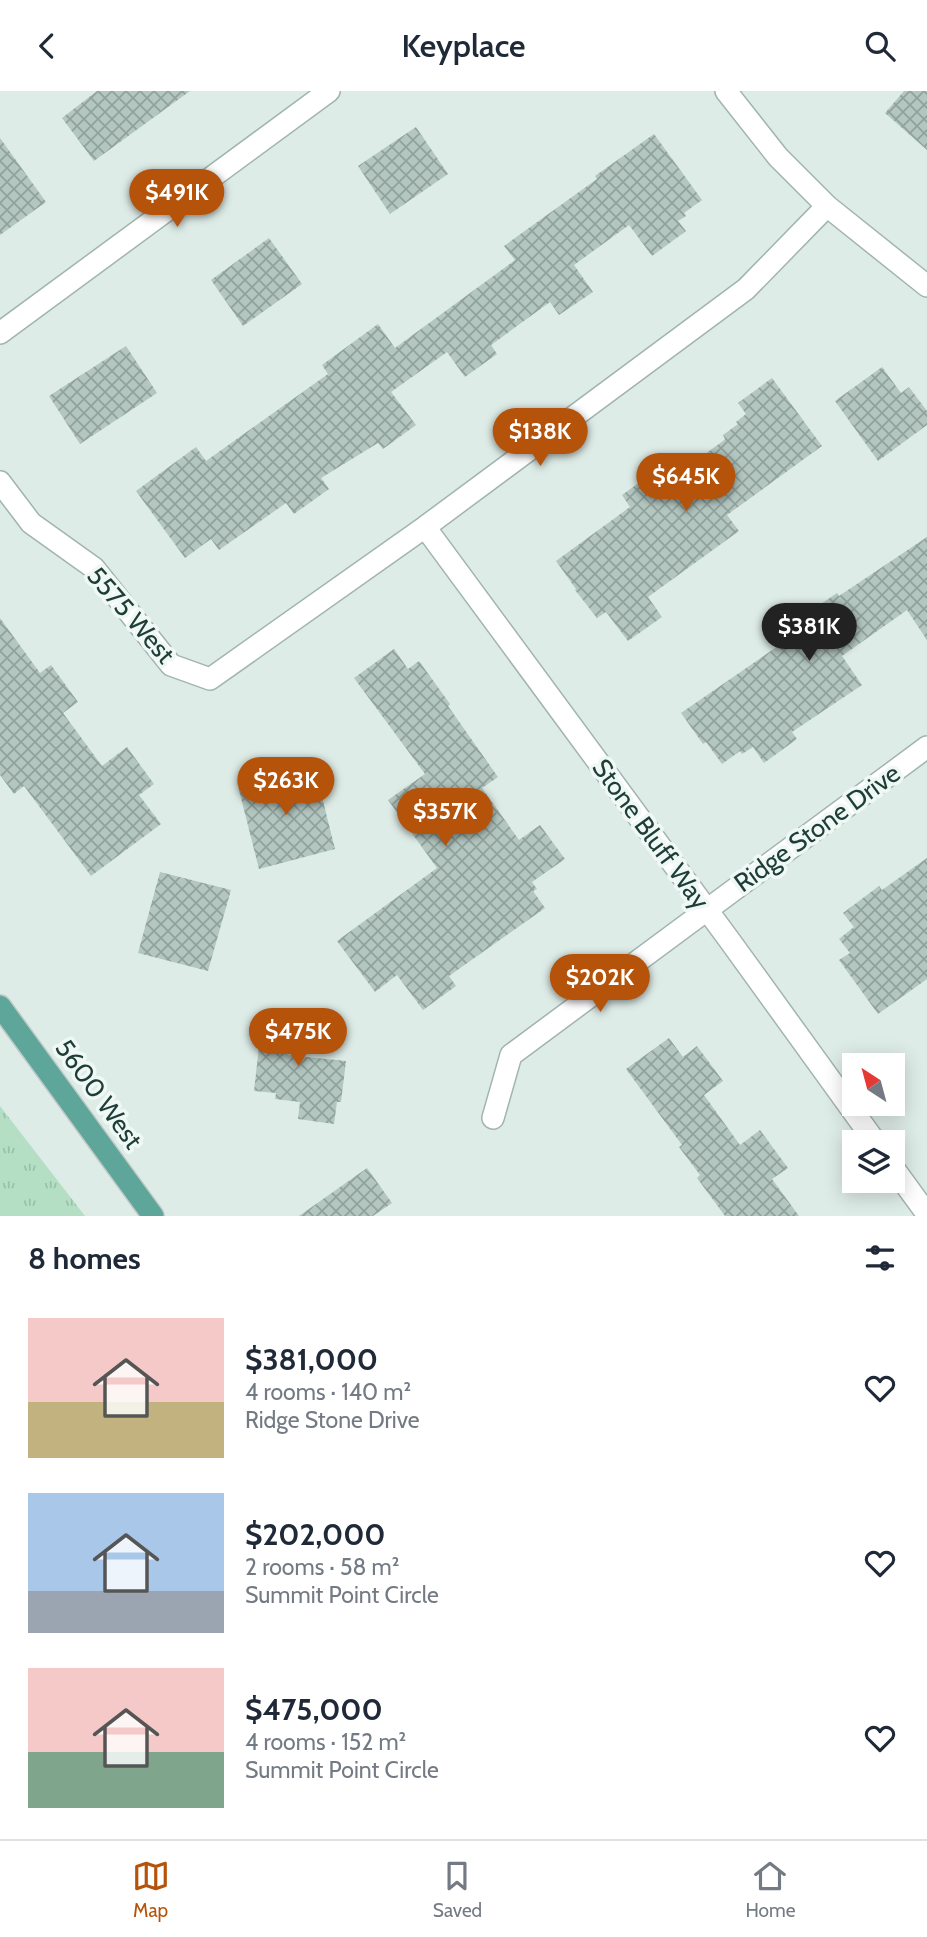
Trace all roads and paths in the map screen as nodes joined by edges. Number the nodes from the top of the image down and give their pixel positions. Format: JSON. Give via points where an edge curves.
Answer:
{"nodes":[{"id":1,"x":330,"y":91,"type":"edge"},
{"id":2,"x":726,"y":91,"type":"edge"},
{"id":3,"x":827,"y":206,"type":"junction"},
{"id":4,"x":927,"y":286,"type":"edge"},
{"id":5,"x":0,"y":333,"type":"edge"},
{"id":6,"x":0,"y":482,"type":"edge"},
{"id":7,"x":425,"y":527,"type":"junction"},
{"id":8,"x":927,"y":747,"type":"edge"},
{"id":9,"x":706,"y":909,"type":"junction"},
{"id":10,"x":0,"y":1006,"type":"edge"},
{"id":11,"x":493,"y":1118,"type":"dead end"},
{"id":12,"x":867,"y":1130,"type":"edge"},
{"id":13,"x":905,"y":1184,"type":"edge"},
{"id":14,"x":927,"y":1214,"type":"edge"},
{"id":15,"x":153,"y":1216,"type":"edge"}],
"edges":[{"from":1,"to":5,"type":"street"},
{"from":2,"to":3,"type":"street","via":[[778,157]]},
{"from":3,"to":4,"type":"street"},
{"from":3,"to":7,"type":"street","via":[[746,289]]},
{"from":6,"to":7,"type":"street","name":"5575 West","via":[[30,523],[94,568],[171,665],[210,679]]},
{"from":7,"to":9,"type":"street","name":"Stone Bluff Way"},
{"from":8,"to":9,"type":"street","name":"Ridge Stone Drive"},
{"from":9,"to":11,"type":"street","name":"Ridge Stone Drive","via":[[511,1055]]},
{"from":9,"to":12,"type":"street","name":"Stone Bluff Way"},
{"from":10,"to":15,"type":"main road","name":"5600 West"},
{"from":13,"to":14,"type":"street"}]}
